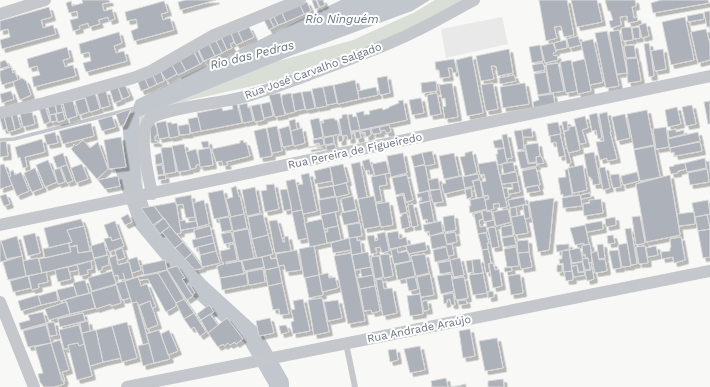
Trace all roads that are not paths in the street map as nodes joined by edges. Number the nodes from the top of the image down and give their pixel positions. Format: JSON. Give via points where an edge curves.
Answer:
{"nodes":[{"id":1,"x":44,"y":0,"type":"edge"},
{"id":2,"x":300,"y":0,"type":"edge"},
{"id":3,"x":474,"y":0,"type":"edge"},
{"id":4,"x":0,"y":14,"type":"edge"},
{"id":5,"x":710,"y":76,"type":"edge"},
{"id":6,"x":0,"y":113,"type":"edge"},
{"id":7,"x":149,"y":195,"type":"junction"},
{"id":8,"x":0,"y":224,"type":"edge"},
{"id":9,"x":710,"y":271,"type":"edge"},
{"id":10,"x":0,"y":302,"type":"edge"},
{"id":11,"x":346,"y":343,"type":"junction"},
{"id":12,"x":34,"y":387,"type":"edge"},
{"id":13,"x":127,"y":387,"type":"edge"},
{"id":14,"x":355,"y":387,"type":"edge"}],
"edges":[{"from":1,"to":4,"type":"street"},
{"from":2,"to":6,"type":"street","via":[[214,35],[151,71],[133,78]]},
{"from":3,"to":7,"type":"street","name":"Rua José Carvalho Salgado","via":[[417,31],[281,85],[240,98],[153,116],[144,128]]},
{"from":5,"to":7,"type":"street","name":"Rua Pereira de Figueiredo"},
{"from":7,"to":8,"type":"street","name":"Rua Pereira de Figueiredo"},
{"from":9,"to":11,"type":"street","name":"Rua Andrade Araújo"},
{"from":10,"to":12,"type":"street"},
{"from":11,"to":13,"type":"street","name":"Rua Andrade Araújo"},
{"from":11,"to":14,"type":"lane"}]}
